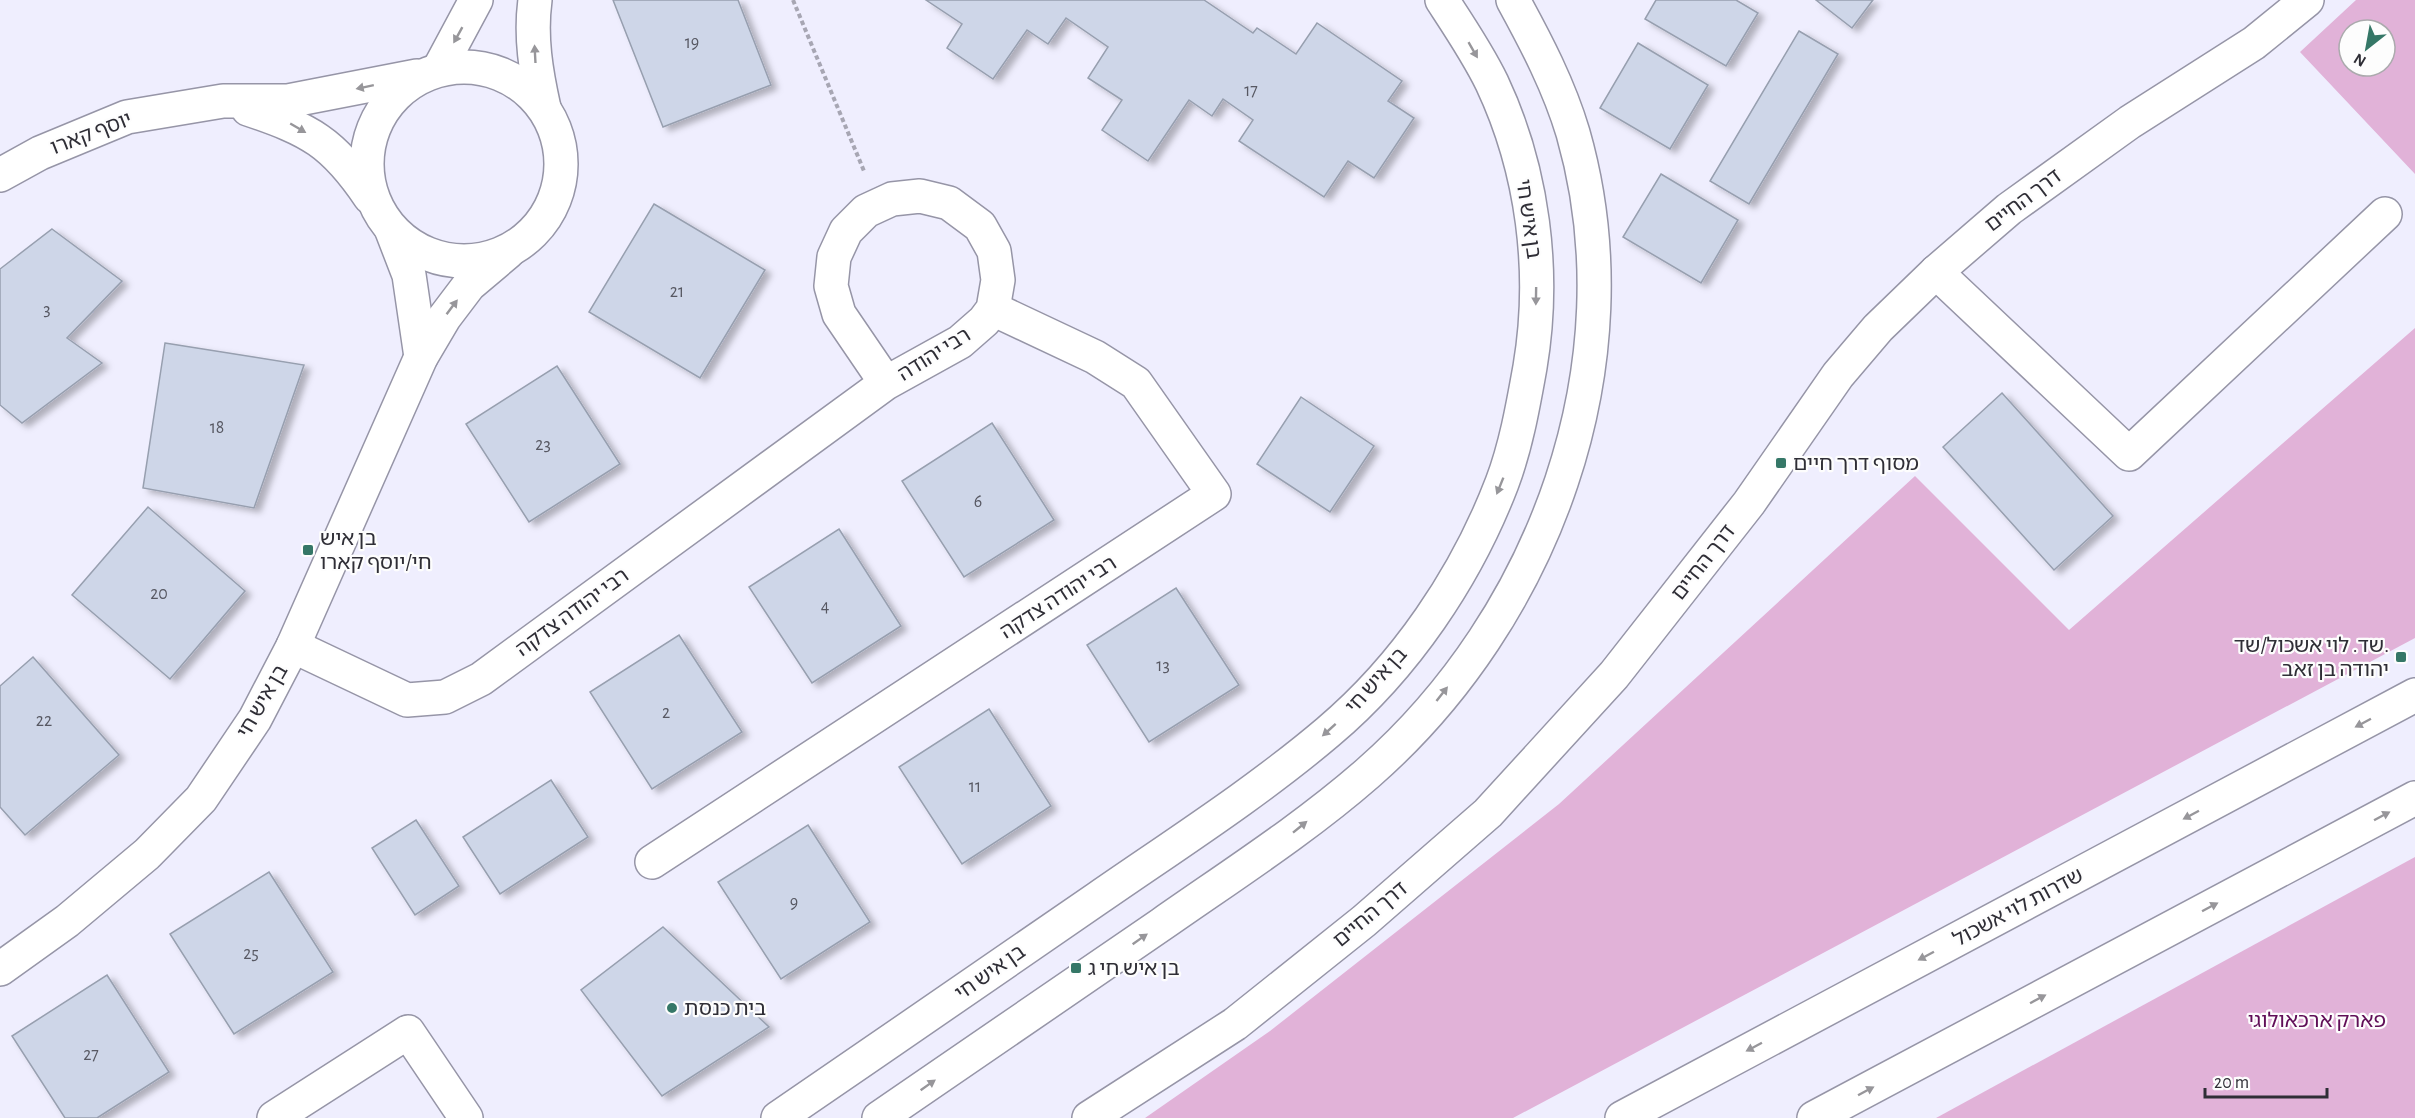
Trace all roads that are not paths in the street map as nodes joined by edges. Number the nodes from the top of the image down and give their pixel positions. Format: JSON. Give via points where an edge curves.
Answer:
{"nodes":[{"id":1,"x":476,"y":0,"type":"edge"},
{"id":2,"x":536,"y":0,"type":"edge"},
{"id":3,"x":1442,"y":0,"type":"edge"},
{"id":4,"x":1513,"y":0,"type":"edge"},
{"id":5,"x":2307,"y":0,"type":"edge"},
{"id":6,"x":430,"y":72,"type":"junction"},
{"id":7,"x":223,"y":101,"type":"junction"},
{"id":8,"x":544,"y":108,"type":"junction"},
{"id":9,"x":0,"y":175,"type":"edge"},
{"id":10,"x":373,"y":202,"type":"junction"},
{"id":11,"x":2385,"y":214,"type":"dead end"},
{"id":12,"x":392,"y":231,"type":"junction"},
{"id":13,"x":508,"y":252,"type":"junction"},
{"id":14,"x":1936,"y":272,"type":"junction"},
{"id":15,"x":993,"y":309,"type":"junction"},
{"id":16,"x":421,"y":357,"type":"junction"},
{"id":17,"x":886,"y":383,"type":"junction"},
{"id":18,"x":293,"y":646,"type":"junction"},
{"id":19,"x":2415,"y":695,"type":"edge"},
{"id":20,"x":2415,"y":798,"type":"edge"},
{"id":21,"x":652,"y":862,"type":"dead end"},
{"id":22,"x":0,"y":969,"type":"edge"},
{"id":23,"x":274,"y":1118,"type":"edge"},
{"id":24,"x":466,"y":1118,"type":"edge"},
{"id":25,"x":778,"y":1118,"type":"edge"},
{"id":26,"x":879,"y":1118,"type":"edge"},
{"id":27,"x":1089,"y":1118,"type":"edge"},
{"id":28,"x":1622,"y":1118,"type":"edge"},
{"id":29,"x":1814,"y":1118,"type":"edge"}],
"edges":[{"from":1,"to":6,"type":"street","one_way":true},
{"from":8,"to":2,"type":"street","one_way":true,"via":[[535,66]]},
{"from":3,"to":25,"type":"street","name":"בן איש חי","one_way":true,"via":[[1492,82],[1517,148],[1532,215],[1536,268],[1535,335],[1522,411],[1502,482],[1470,552],[1436,611],[1389,670],[1331,729],[1254,790]]},
{"from":26,"to":4,"type":"street","one_way":true,"via":[[1289,836],[1370,771],[1432,707],[1483,644],[1521,579],[1556,501],[1579,424],[1592,341],[1593,266],[1589,206],[1573,132],[1544,57]]},
{"from":5,"to":14,"type":"street","name":"דרך החיים","via":[[2254,43],[2130,122],[2009,209]]},
{"from":6,"to":7,"type":"street","name":"יוסף קארו","one_way":true,"via":[[288,101]]},
{"from":6,"to":8,"type":"street","via":[[468,66],[497,72],[523,86]]},
{"from":6,"to":10,"type":"street","via":[[397,92],[378,115],[368,144],[366,173]]},
{"from":7,"to":9,"type":"street","name":"יוסף קארו","via":[[127,117],[40,153]]},
{"from":7,"to":10,"type":"street","name":"יוסף קארו","one_way":true,"via":[[290,123],[327,146],[348,164]]},
{"from":8,"to":13,"type":"street","via":[[559,138],[562,172],[554,204],[535,232]]},
{"from":10,"to":12,"type":"street"},
{"from":11,"to":14,"type":"street","via":[[2129,454]]},
{"from":12,"to":13,"type":"street","via":[[417,251],[447,261],[478,262]]},
{"from":12,"to":16,"type":"street","via":[[409,274]]},
{"from":16,"to":13,"type":"street","name":"בן איש חי","one_way":true,"via":[[469,285]]},
{"from":14,"to":27,"type":"street","name":"דרך החיים","via":[[1878,328],[1838,375],[1749,502],[1614,675],[1488,813],[1364,921],[1235,1024]]},
{"from":15,"to":17,"type":"street","name":"רבי יהודה","via":[[960,342]]},
{"from":15,"to":17,"type":"street","name":"רבי יהודה","via":[[998,280],[994,251],[980,226],[949,203],[921,196],[892,199],[866,212],[846,231],[834,257],[831,286],[839,314]]},
{"from":15,"to":21,"type":"street","name":"רבי יהודה צדקה","via":[[1095,357],[1136,383],[1214,494]]},
{"from":16,"to":18,"type":"street","name":"בן איש חי"},
{"from":17,"to":18,"type":"street","name":"רבי יהודה צדקה","via":[[481,679],[445,697],[407,699]]},
{"from":18,"to":22,"type":"street","name":"בן איש חי","via":[[255,719],[201,800],[138,862],[67,921]]},
{"from":19,"to":28,"type":"street","name":"שדרות לוי אשכול","one_way":true},
{"from":29,"to":20,"type":"street","one_way":true},
{"from":23,"to":24,"type":"street","via":[[408,1032]]}]}
